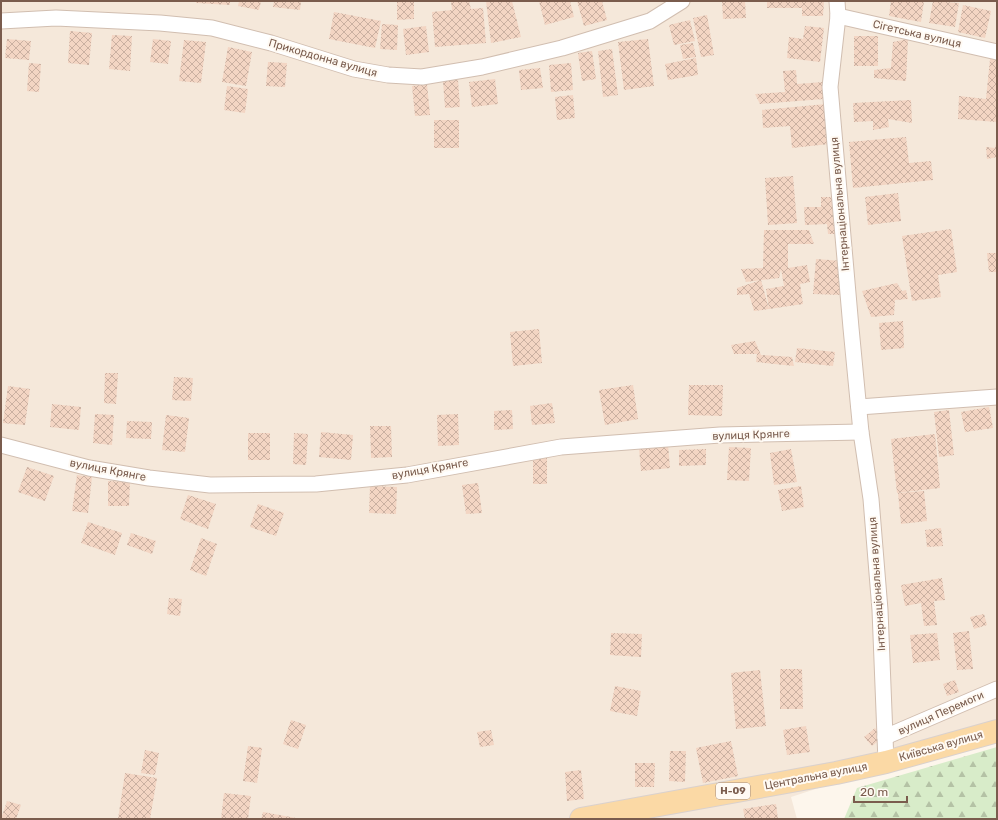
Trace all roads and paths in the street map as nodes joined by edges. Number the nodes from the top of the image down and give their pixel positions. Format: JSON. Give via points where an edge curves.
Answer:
{"nodes":[{"id":1,"x":682,"y":1,"type":"edge"},
{"id":2,"x":837,"y":8,"type":"edge"},
{"id":3,"x":1,"y":21,"type":"edge"},
{"id":4,"x":997,"y":52,"type":"edge"},
{"id":5,"x":997,"y":397,"type":"edge"},
{"id":6,"x":859,"y":407,"type":"junction"},
{"id":7,"x":861,"y":432,"type":"junction"},
{"id":8,"x":1,"y":445,"type":"edge"},
{"id":9,"x":997,"y":689,"type":"edge"},
{"id":10,"x":997,"y":731,"type":"edge"},
{"id":11,"x":885,"y":737,"type":"junction"},
{"id":12,"x":886,"y":762,"type":"junction"},
{"id":13,"x":580,"y":819,"type":"edge"}],
"edges":[{"from":1,"to":3,"type":"street","name":"Прикордонна вулиця","via":[[650,21],[562,48],[482,67],[422,77],[388,76],[354,69],[212,28],[56,18]]},
{"from":2,"to":4,"type":"street","name":"Сігетська вулиця"},
{"from":2,"to":6,"type":"street","name":"Інтернаціональна вулиця","via":[[830,87]]},
{"from":5,"to":6,"type":"street"},
{"from":6,"to":7,"type":"street","name":"Інтернаціональна вулиця"},
{"from":7,"to":8,"type":"street","name":"вулиця Крянге","via":[[720,435],[561,447],[406,475],[316,484],[210,485],[149,478],[89,468]]},
{"from":7,"to":11,"type":"street","name":"Інтернаціональна вулиця","via":[[880,610]]},
{"from":9,"to":11,"type":"street","name":"вулиця Перемоги"},
{"from":10,"to":12,"type":"main road","name":"Київська вулиця","number":"Н-09"},
{"from":11,"to":12,"type":"street","name":"Інтернаціональна вулиця"},
{"from":12,"to":13,"type":"main road","name":"Центральна вулиця","number":"Н-09"}]}
